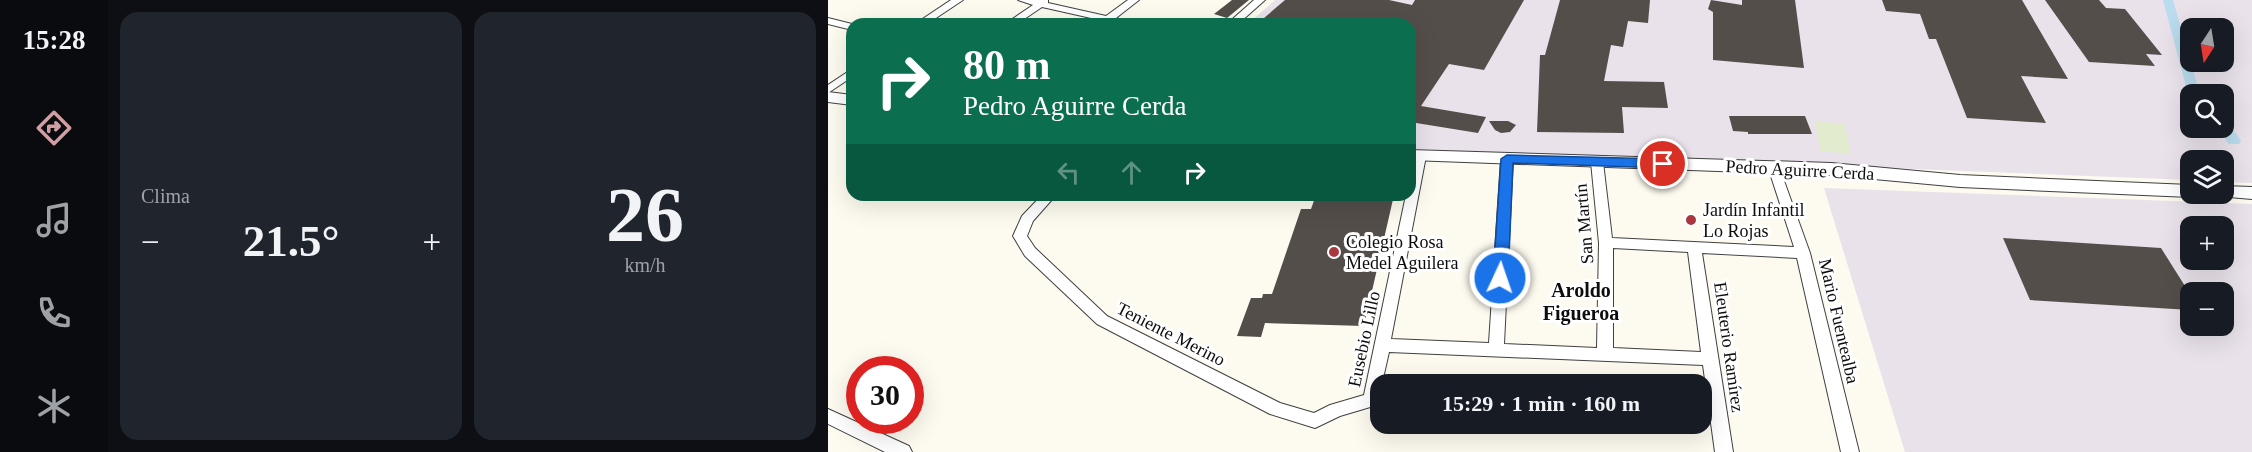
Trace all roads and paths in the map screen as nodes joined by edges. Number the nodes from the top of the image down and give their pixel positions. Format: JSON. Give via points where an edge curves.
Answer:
{"nodes":[{"id":1,"x":958,"y":0,"type":"edge"},
{"id":2,"x":1023,"y":0,"type":"edge"},
{"id":3,"x":1134,"y":0,"type":"edge"},
{"id":4,"x":1260,"y":0,"type":"edge"},
{"id":5,"x":1044,"y":2,"type":"edge"},
{"id":6,"x":930,"y":18,"type":"edge"},
{"id":7,"x":1019,"y":18,"type":"edge"},
{"id":8,"x":1092,"y":18,"type":"edge"},
{"id":9,"x":1109,"y":18,"type":"edge"},
{"id":10,"x":1239,"y":18,"type":"edge"},
{"id":11,"x":828,"y":21,"type":"edge"},
{"id":12,"x":846,"y":26,"type":"edge"},
{"id":13,"x":846,"y":76,"type":"edge"},
{"id":14,"x":828,"y":90,"type":"edge"},
{"id":15,"x":828,"y":97,"type":"edge"},
{"id":16,"x":846,"y":98,"type":"edge"},
{"id":17,"x":1416,"y":156,"type":"edge"},
{"id":18,"x":1507,"y":159,"type":"junction"},
{"id":19,"x":1596,"y":162,"type":"junction"},
{"id":20,"x":1774,"y":167,"type":"junction"},
{"id":21,"x":2180,"y":191,"type":"edge"},
{"id":22,"x":2234,"y":192,"type":"edge"},
{"id":23,"x":2252,"y":193,"type":"edge"},
{"id":24,"x":1044,"y":201,"type":"edge"},
{"id":25,"x":1407,"y":201,"type":"edge"},
{"id":26,"x":1606,"y":243,"type":"junction"},
{"id":27,"x":1694,"y":248,"type":"junction"},
{"id":28,"x":1803,"y":253,"type":"junction"},
{"id":29,"x":1383,"y":345,"type":"junction"},
{"id":30,"x":1496,"y":350,"type":"junction"},
{"id":31,"x":1605,"y":355,"type":"junction"},
{"id":32,"x":1712,"y":359,"type":"junction"},
{"id":33,"x":828,"y":417,"type":"edge"},
{"id":34,"x":1315,"y":421,"type":"joint"},
{"id":35,"x":896,"y":451,"type":"edge"},
{"id":36,"x":1724,"y":452,"type":"edge"},
{"id":37,"x":1850,"y":452,"type":"edge"}],
"edges":[{"from":1,"to":6,"type":"street"},
{"from":2,"to":5,"type":"street"},
{"from":3,"to":9,"type":"street"},
{"from":4,"to":10,"type":"street"},
{"from":5,"to":7,"type":"street"},
{"from":5,"to":8,"type":"street"},
{"from":11,"to":12,"type":"street"},
{"from":13,"to":14,"type":"street"},
{"from":15,"to":16,"type":"street"},
{"from":17,"to":18,"type":"street","name":"Pedro Aguirre Cerda"},
{"from":18,"to":19,"type":"street","name":"Pedro Aguirre Cerda"},
{"from":18,"to":30,"type":"street"},
{"from":19,"to":20,"type":"street","name":"Pedro Aguirre Cerda"},
{"from":19,"to":26,"type":"street","name":"San Martín"},
{"from":20,"to":21,"type":"street","name":"Pedro Aguirre Cerda","via":[[1960,181]]},
{"from":20,"to":28,"type":"street","name":"Mario Fuentealba"},
{"from":22,"to":23,"type":"street"},
{"from":24,"to":34,"type":"street","name":"Teniente Merino","via":[[1027,219],[1020,236],[1030,252],[1102,320],[1276,409]]},
{"from":25,"to":29,"type":"street","name":"Eusebio Lillo"},
{"from":26,"to":27,"type":"street"},
{"from":26,"to":31,"type":"street","name":"San Martín"},
{"from":27,"to":28,"type":"street"},
{"from":27,"to":32,"type":"street","name":"Eleuterio Ramírez"},
{"from":28,"to":37,"type":"street","name":"Mario Fuentealba"},
{"from":29,"to":30,"type":"street"},
{"from":29,"to":34,"type":"street","name":"Eusebio Lillo","via":[[1371,400]]},
{"from":30,"to":31,"type":"street"},
{"from":31,"to":32,"type":"street"},
{"from":32,"to":36,"type":"street","name":"Eleuterio Ramírez"},
{"from":33,"to":35,"type":"street"}]}
